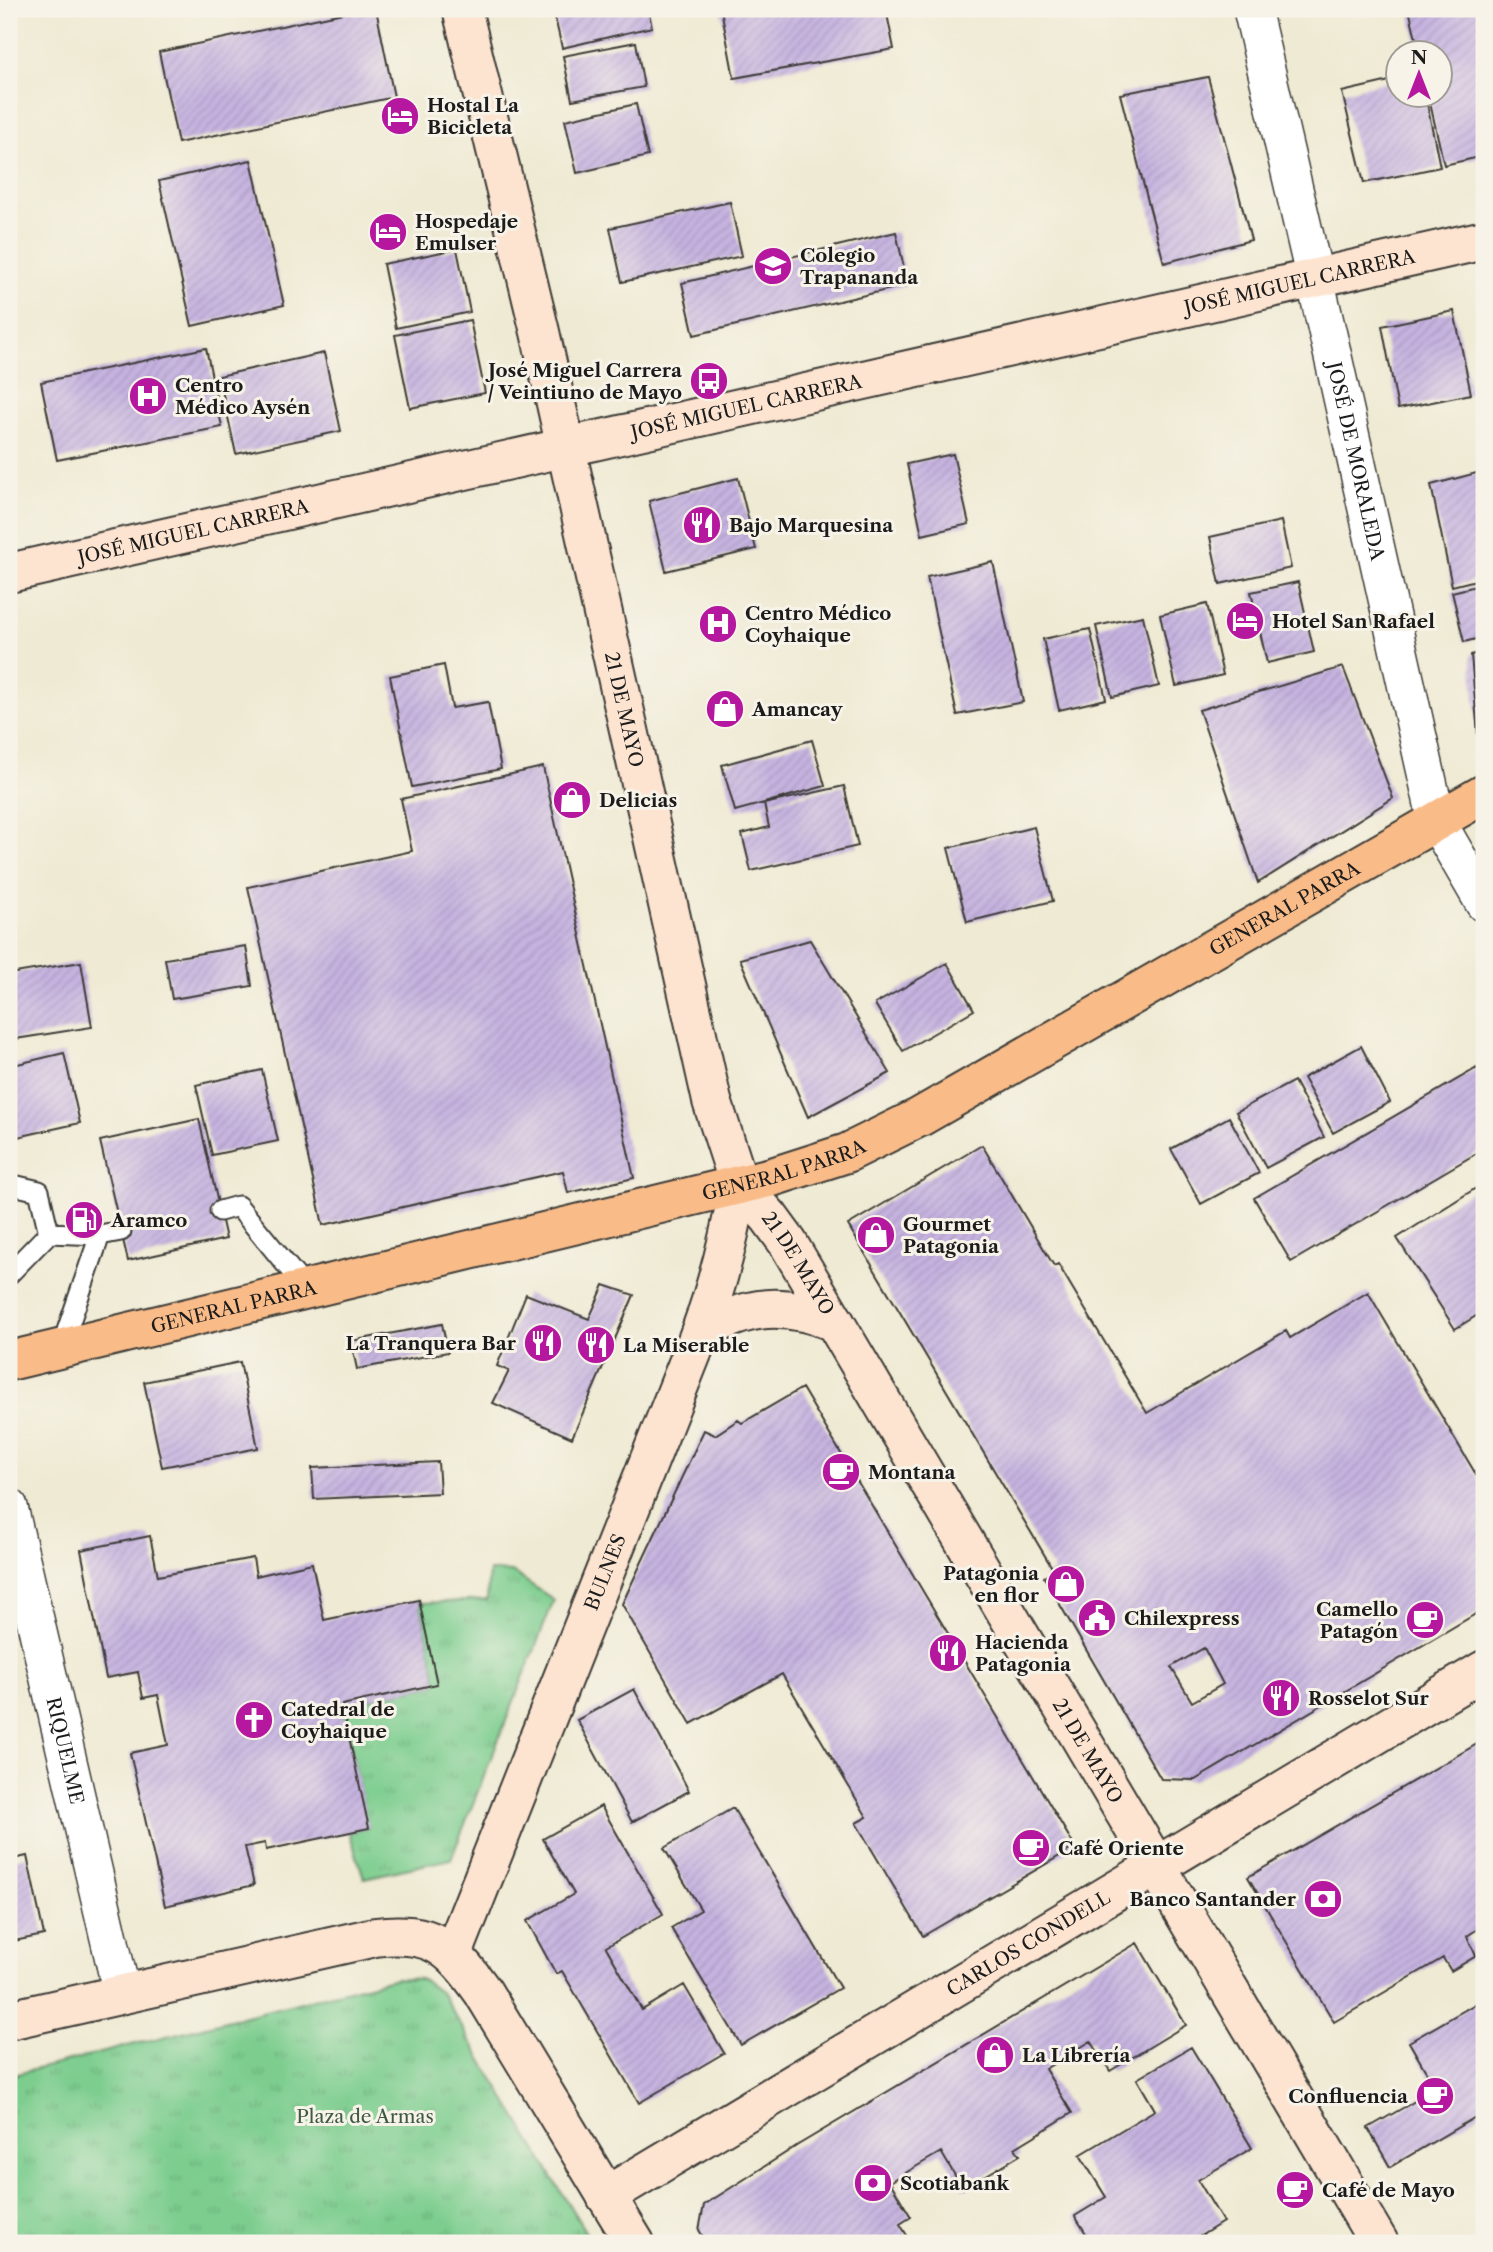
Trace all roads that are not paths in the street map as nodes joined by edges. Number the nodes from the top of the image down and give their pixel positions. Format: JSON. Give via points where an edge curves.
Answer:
{"nodes":[{"id":1,"x":462,"y":9,"type":"edge"},
{"id":2,"x":1252,"y":9,"type":"edge"},
{"id":3,"x":1484,"y":240,"type":"edge"},
{"id":4,"x":1315,"y":279,"type":"junction"},
{"id":5,"x":566,"y":447,"type":"junction"},
{"id":6,"x":9,"y":573,"type":"edge"},
{"id":7,"x":1484,"y":794,"type":"edge"},
{"id":8,"x":1437,"y":822,"type":"junction"},
{"id":9,"x":1484,"y":903,"type":"edge"},
{"id":10,"x":9,"y":1184,"type":"edge"},
{"id":11,"x":739,"y":1184,"type":"junction"},
{"id":12,"x":220,"y":1211,"type":"dead end"},
{"id":13,"x":121,"y":1231,"type":"dead end"},
{"id":14,"x":49,"y":1233,"type":"junction"},
{"id":15,"x":100,"y":1236,"type":"junction"},
{"id":16,"x":9,"y":1274,"type":"edge"},
{"id":17,"x":307,"y":1290,"type":"junction"},
{"id":18,"x":835,"y":1322,"type":"junction"},
{"id":19,"x":700,"y":1333,"type":"junction"},
{"id":20,"x":61,"y":1348,"type":"junction"},
{"id":21,"x":9,"y":1361,"type":"edge"},
{"id":22,"x":9,"y":1507,"type":"edge"},
{"id":23,"x":1484,"y":1670,"type":"edge"},
{"id":24,"x":1157,"y":1866,"type":"junction"},
{"id":25,"x":453,"y":1954,"type":"junction"},
{"id":26,"x":122,"y":1994,"type":"junction"},
{"id":27,"x":9,"y":2020,"type":"edge"},
{"id":28,"x":606,"y":2196,"type":"junction"},
{"id":29,"x":635,"y":2243,"type":"edge"},
{"id":30,"x":1378,"y":2243,"type":"edge"}],
"edges":[{"from":1,"to":5,"type":"street","name":"21 DE MAYO"},
{"from":2,"to":4,"type":"street","name":"JOSÉ DE MORALEDA"},
{"from":3,"to":4,"type":"street","name":"JOSÉ MIGUEL CARRERA"},
{"from":4,"to":5,"type":"street","name":"JOSÉ MIGUEL CARRERA"},
{"from":4,"to":8,"type":"street","name":"JOSÉ DE MORALEDA"},
{"from":5,"to":6,"type":"street","name":"JOSÉ MIGUEL CARRERA"},
{"from":5,"to":11,"type":"street","name":"21 DE MAYO","via":[[712,1101]]},
{"from":7,"to":8,"type":"main road","name":"GENERAL PARRA"},
{"from":8,"to":9,"type":"street","name":"JOSÉ DE MORALEDA"},
{"from":8,"to":11,"type":"main road","name":"GENERAL PARRA","via":[[884,1137],[810,1167]]},
{"from":10,"to":14,"type":"lane","via":[[39,1191]]},
{"from":11,"to":17,"type":"main road","name":"GENERAL PARRA"},
{"from":11,"to":18,"type":"street","name":"21 DE MAYO","via":[[788,1243]]},
{"from":11,"to":19,"type":"street","name":"BULNES","via":[[726,1252]]},
{"from":12,"to":17,"type":"lane","via":[[238,1206]]},
{"from":13,"to":15,"type":"lane"},
{"from":14,"to":15,"type":"lane"},
{"from":14,"to":16,"type":"lane"},
{"from":15,"to":20,"type":"lane"},
{"from":17,"to":20,"type":"main road","name":"GENERAL PARRA"},
{"from":18,"to":19,"type":"street","via":[[787,1308],[762,1309],[740,1313]]},
{"from":18,"to":24,"type":"street","name":"21 DE MAYO"},
{"from":19,"to":25,"type":"street","name":"BULNES"},
{"from":20,"to":21,"type":"main road","name":"GENERAL PARRA"},
{"from":22,"to":26,"type":"street","name":"RIQUELME"},
{"from":23,"to":24,"type":"street","name":"CARLOS CONDELL"},
{"from":24,"to":28,"type":"street","name":"CARLOS CONDELL"},
{"from":24,"to":30,"type":"street","name":"21 DE MAYO"},
{"from":25,"to":26,"type":"street","via":[[421,1937],[384,1936]]},
{"from":25,"to":28,"type":"street","via":[[482,1992]]},
{"from":26,"to":27,"type":"street"},
{"from":28,"to":29,"type":"street"}]}
